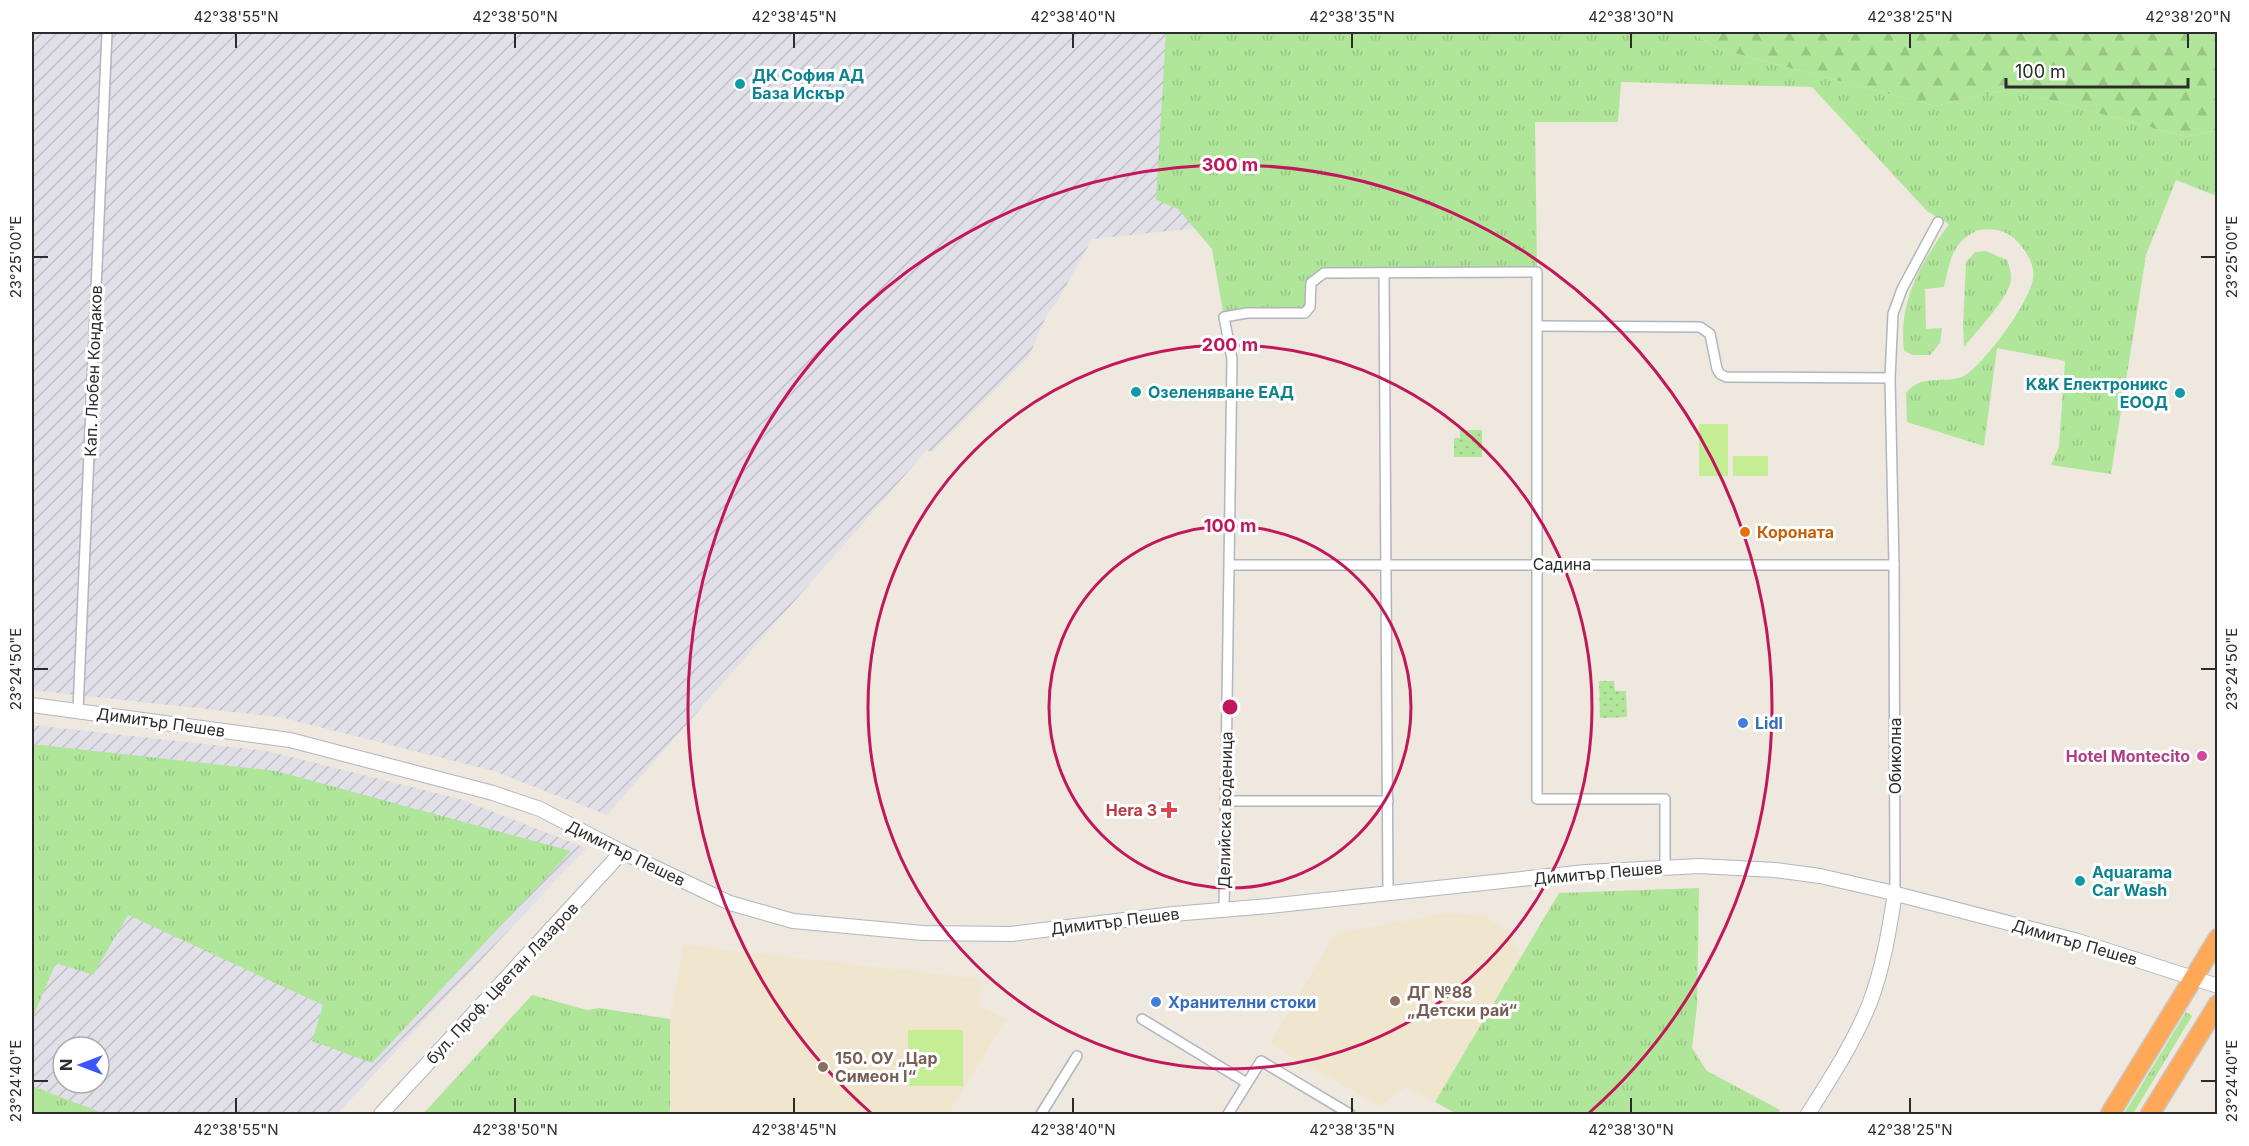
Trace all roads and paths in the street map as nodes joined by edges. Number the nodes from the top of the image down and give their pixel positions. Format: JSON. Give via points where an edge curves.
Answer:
{"nodes":[{"id":1,"x":107,"y":32,"type":"edge"},
{"id":2,"x":1938,"y":222,"type":"dead end"},
{"id":3,"x":1384,"y":273,"type":"junction"},
{"id":4,"x":1538,"y":326,"type":"junction"},
{"id":5,"x":1890,"y":378,"type":"junction"},
{"id":6,"x":1386,"y":564,"type":"junction"},
{"id":7,"x":1537,"y":564,"type":"junction"},
{"id":8,"x":1894,"y":564,"type":"junction"},
{"id":9,"x":1231,"y":565,"type":"junction"},
{"id":10,"x":32,"y":705,"type":"edge"},
{"id":11,"x":78,"y":711,"type":"junction"},
{"id":12,"x":1225,"y":801,"type":"junction"},
{"id":13,"x":1388,"y":801,"type":"junction"},
{"id":14,"x":622,"y":852,"type":"junction"},
{"id":15,"x":1665,"y":867,"type":"junction"},
{"id":16,"x":1388,"y":893,"type":"junction"},
{"id":17,"x":1895,"y":893,"type":"junction"},
{"id":18,"x":1224,"y":909,"type":"junction"},
{"id":19,"x":2217,"y":938,"type":"edge"},
{"id":20,"x":2193,"y":978,"type":"junction"},
{"id":21,"x":2217,"y":986,"type":"edge"},
{"id":22,"x":2217,"y":1004,"type":"edge"},
{"id":23,"x":1142,"y":1019,"type":"dead end"},
{"id":24,"x":1077,"y":1056,"type":"dead end"},
{"id":25,"x":1247,"y":1083,"type":"junction"},
{"id":26,"x":381,"y":1114,"type":"edge"},
{"id":27,"x":1041,"y":1114,"type":"edge"},
{"id":28,"x":1228,"y":1114,"type":"edge"},
{"id":29,"x":1350,"y":1114,"type":"edge"},
{"id":30,"x":1808,"y":1114,"type":"edge"},
{"id":31,"x":2110,"y":1114,"type":"edge"},
{"id":32,"x":2150,"y":1114,"type":"edge"}],
"edges":[{"from":1,"to":11,"type":"street","name":"Кап. Любен Кондаков"},
{"from":2,"to":5,"type":"street","name":"Обиколна","via":[[1893,314]]},
{"from":3,"to":4,"type":"street","via":[[1537,272]]},
{"from":3,"to":6,"type":"street"},
{"from":3,"to":9,"type":"street","name":"Делийска воденица","via":[[1324,273],[1311,283],[1310,307],[1305,313],[1224,317],[1232,360]]},
{"from":4,"to":5,"type":"street","via":[[1700,327],[1710,334],[1717,369],[1726,377]]},
{"from":4,"to":7,"type":"street"},
{"from":5,"to":8,"type":"street","name":"Обиколна"},
{"from":6,"to":7,"type":"street","name":"Садина"},
{"from":6,"to":9,"type":"street","name":"Садина"},
{"from":6,"to":13,"type":"street"},
{"from":7,"to":8,"type":"street","name":"Садина"},
{"from":7,"to":15,"type":"street","via":[[1537,799],[1665,799]]},
{"from":8,"to":17,"type":"street","name":"Обиколна"},
{"from":9,"to":12,"type":"street","name":"Делийска воденица"},
{"from":10,"to":11,"type":"main road","name":"Димитър Пешев"},
{"from":11,"to":14,"type":"main road","name":"Димитър Пешев","via":[[290,740],[540,809]]},
{"from":12,"to":13,"type":"street"},
{"from":12,"to":18,"type":"street","name":"Делийска воденица"},
{"from":13,"to":16,"type":"street"},
{"from":14,"to":18,"type":"main road","name":"Димитър Пешев","via":[[730,903],[793,921],[923,933],[1011,934]]},
{"from":14,"to":26,"type":"main road","name":"бул. Проф. Цветан Лазаров"},
{"from":15,"to":16,"type":"main road","name":"Димитър Пешев"},
{"from":15,"to":17,"type":"main road","name":"Димитър Пешев","via":[[1775,870]]},
{"from":16,"to":18,"type":"main road","name":"Димитър Пешев"},
{"from":17,"to":20,"type":"main road","name":"Димитър Пешев","via":[[2078,942]]},
{"from":17,"to":30,"type":"main road","name":"Обиколна","via":[[1884,958],[1869,1005]]},
{"from":19,"to":20,"type":"highway"},
{"from":20,"to":21,"type":"main road","name":"Димитър Пешев"},
{"from":20,"to":31,"type":"highway"},
{"from":22,"to":32,"type":"highway"},
{"from":23,"to":25,"type":"street"},
{"from":24,"to":27,"type":"street"},
{"from":25,"to":28,"type":"street"},
{"from":25,"to":29,"type":"street","via":[[1261,1060]]}]}
